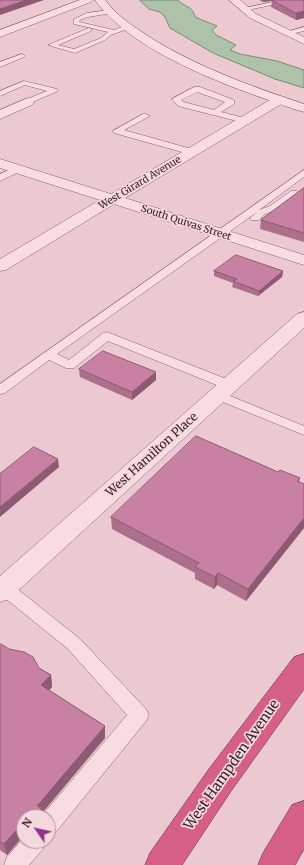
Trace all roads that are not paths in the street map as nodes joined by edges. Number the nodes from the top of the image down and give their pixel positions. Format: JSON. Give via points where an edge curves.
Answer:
{"nodes":[{"id":1,"x":88,"y":0,"type":"edge"},
{"id":2,"x":100,"y":0,"type":"edge"},
{"id":3,"x":234,"y":0,"type":"edge"},
{"id":4,"x":292,"y":0,"type":"edge"},
{"id":5,"x":243,"y":8,"type":"junction"},
{"id":6,"x":110,"y":12,"type":"junction"},
{"id":7,"x":128,"y":27,"type":"junction"},
{"id":8,"x":304,"y":28,"type":"edge"},
{"id":9,"x":89,"y":30,"type":"dead end"},
{"id":10,"x":115,"y":32,"type":"junction"},
{"id":11,"x":286,"y":33,"type":"junction"},
{"id":12,"x":0,"y":34,"type":"edge"},
{"id":13,"x":304,"y":41,"type":"edge"},
{"id":14,"x":22,"y":56,"type":"dead end"},
{"id":15,"x":0,"y":65,"type":"edge"},
{"id":16,"x":0,"y":94,"type":"edge"},
{"id":17,"x":216,"y":96,"type":"junction"},
{"id":18,"x":279,"y":100,"type":"junction"},
{"id":19,"x":28,"y":102,"type":"joint"},
{"id":20,"x":195,"y":108,"type":"junction"},
{"id":21,"x":304,"y":108,"type":"edge"},
{"id":22,"x":215,"y":113,"type":"junction"},
{"id":23,"x":0,"y":115,"type":"edge"},
{"id":24,"x":146,"y":116,"type":"dead end"},
{"id":25,"x":245,"y":120,"type":"junction"},
{"id":26,"x":192,"y":152,"type":"junction"},
{"id":27,"x":0,"y":163,"type":"edge"},
{"id":28,"x":18,"y":169,"type":"junction"},
{"id":29,"x":304,"y":173,"type":"edge"},
{"id":30,"x":0,"y":178,"type":"edge"},
{"id":31,"x":294,"y":192,"type":"dead end"},
{"id":32,"x":113,"y":200,"type":"junction"},
{"id":33,"x":224,"y":235,"type":"junction"},
{"id":34,"x":304,"y":260,"type":"edge"},
{"id":35,"x":0,"y":266,"type":"edge"},
{"id":36,"x":304,"y":318,"type":"edge"},
{"id":37,"x":48,"y":355,"type":"junction"},
{"id":38,"x":0,"y":390,"type":"edge"},
{"id":39,"x":223,"y":390,"type":"junction"},
{"id":40,"x":304,"y":431,"type":"edge"},
{"id":41,"x":1,"y":588,"type":"edge"},
{"id":42,"x":304,"y":666,"type":"edge"},
{"id":43,"x":56,"y":815,"type":"edge"},
{"id":44,"x":304,"y":817,"type":"edge"},
{"id":45,"x":28,"y":849,"type":"edge"},
{"id":46,"x":15,"y":865,"type":"edge"},
{"id":47,"x":162,"y":865,"type":"edge"},
{"id":48,"x":275,"y":865,"type":"edge"}],
"edges":[{"from":1,"to":12,"type":"street"},
{"from":2,"to":6,"type":"street"},
{"from":3,"to":5,"type":"street"},
{"from":4,"to":5,"type":"lane"},
{"from":5,"to":11,"type":"street"},
{"from":6,"to":7,"type":"street"},
{"from":6,"to":10,"type":"lane","via":[[88,15],[77,19],[76,22]]},
{"from":7,"to":10,"type":"lane"},
{"from":7,"to":18,"type":"street","via":[[151,43],[191,64]]},
{"from":8,"to":11,"type":"lane"},
{"from":9,"to":10,"type":"lane","via":[[51,45],[75,51]]},
{"from":11,"to":13,"type":"street"},
{"from":14,"to":15,"type":"lane"},
{"from":16,"to":19,"type":"lane","via":[[24,83],[54,91]]},
{"from":17,"to":20,"type":"lane"},
{"from":17,"to":20,"type":"lane","via":[[198,89],[176,99],[181,104]]},
{"from":17,"to":22,"type":"lane","via":[[231,102]]},
{"from":18,"to":21,"type":"street"},
{"from":18,"to":25,"type":"street","name":"West Girard Avenue"},
{"from":19,"to":23,"type":"street"},
{"from":20,"to":22,"type":"lane"},
{"from":22,"to":25,"type":"lane"},
{"from":24,"to":26,"type":"lane","via":[[117,132]]},
{"from":25,"to":26,"type":"street","name":"West Girard Avenue"},
{"from":26,"to":32,"type":"street","name":"West Girard Avenue"},
{"from":27,"to":28,"type":"street","name":"South Quivas Street"},
{"from":28,"to":30,"type":"lane"},
{"from":28,"to":32,"type":"street","name":"South Quivas Street"},
{"from":29,"to":33,"type":"lane"},
{"from":31,"to":33,"type":"lane","via":[[273,208]]},
{"from":32,"to":33,"type":"street","name":"South Quivas Street"},
{"from":32,"to":35,"type":"street","name":"West Girard Avenue"},
{"from":33,"to":34,"type":"street","name":"South Quivas Street"},
{"from":33,"to":37,"type":"lane"},
{"from":36,"to":39,"type":"street","name":"West Hamilton Place"},
{"from":37,"to":38,"type":"lane"},
{"from":37,"to":39,"type":"lane","via":[[70,365],[107,336]]},
{"from":39,"to":40,"type":"lane"},
{"from":39,"to":41,"type":"street","name":"West Hamilton Place"},
{"from":41,"to":43,"type":"lane","via":[[74,644],[139,715]]},
{"from":42,"to":47,"type":"highway","name":"West Hampden Avenue"},
{"from":44,"to":48,"type":"highway"},
{"from":45,"to":46,"type":"lane"}]}
